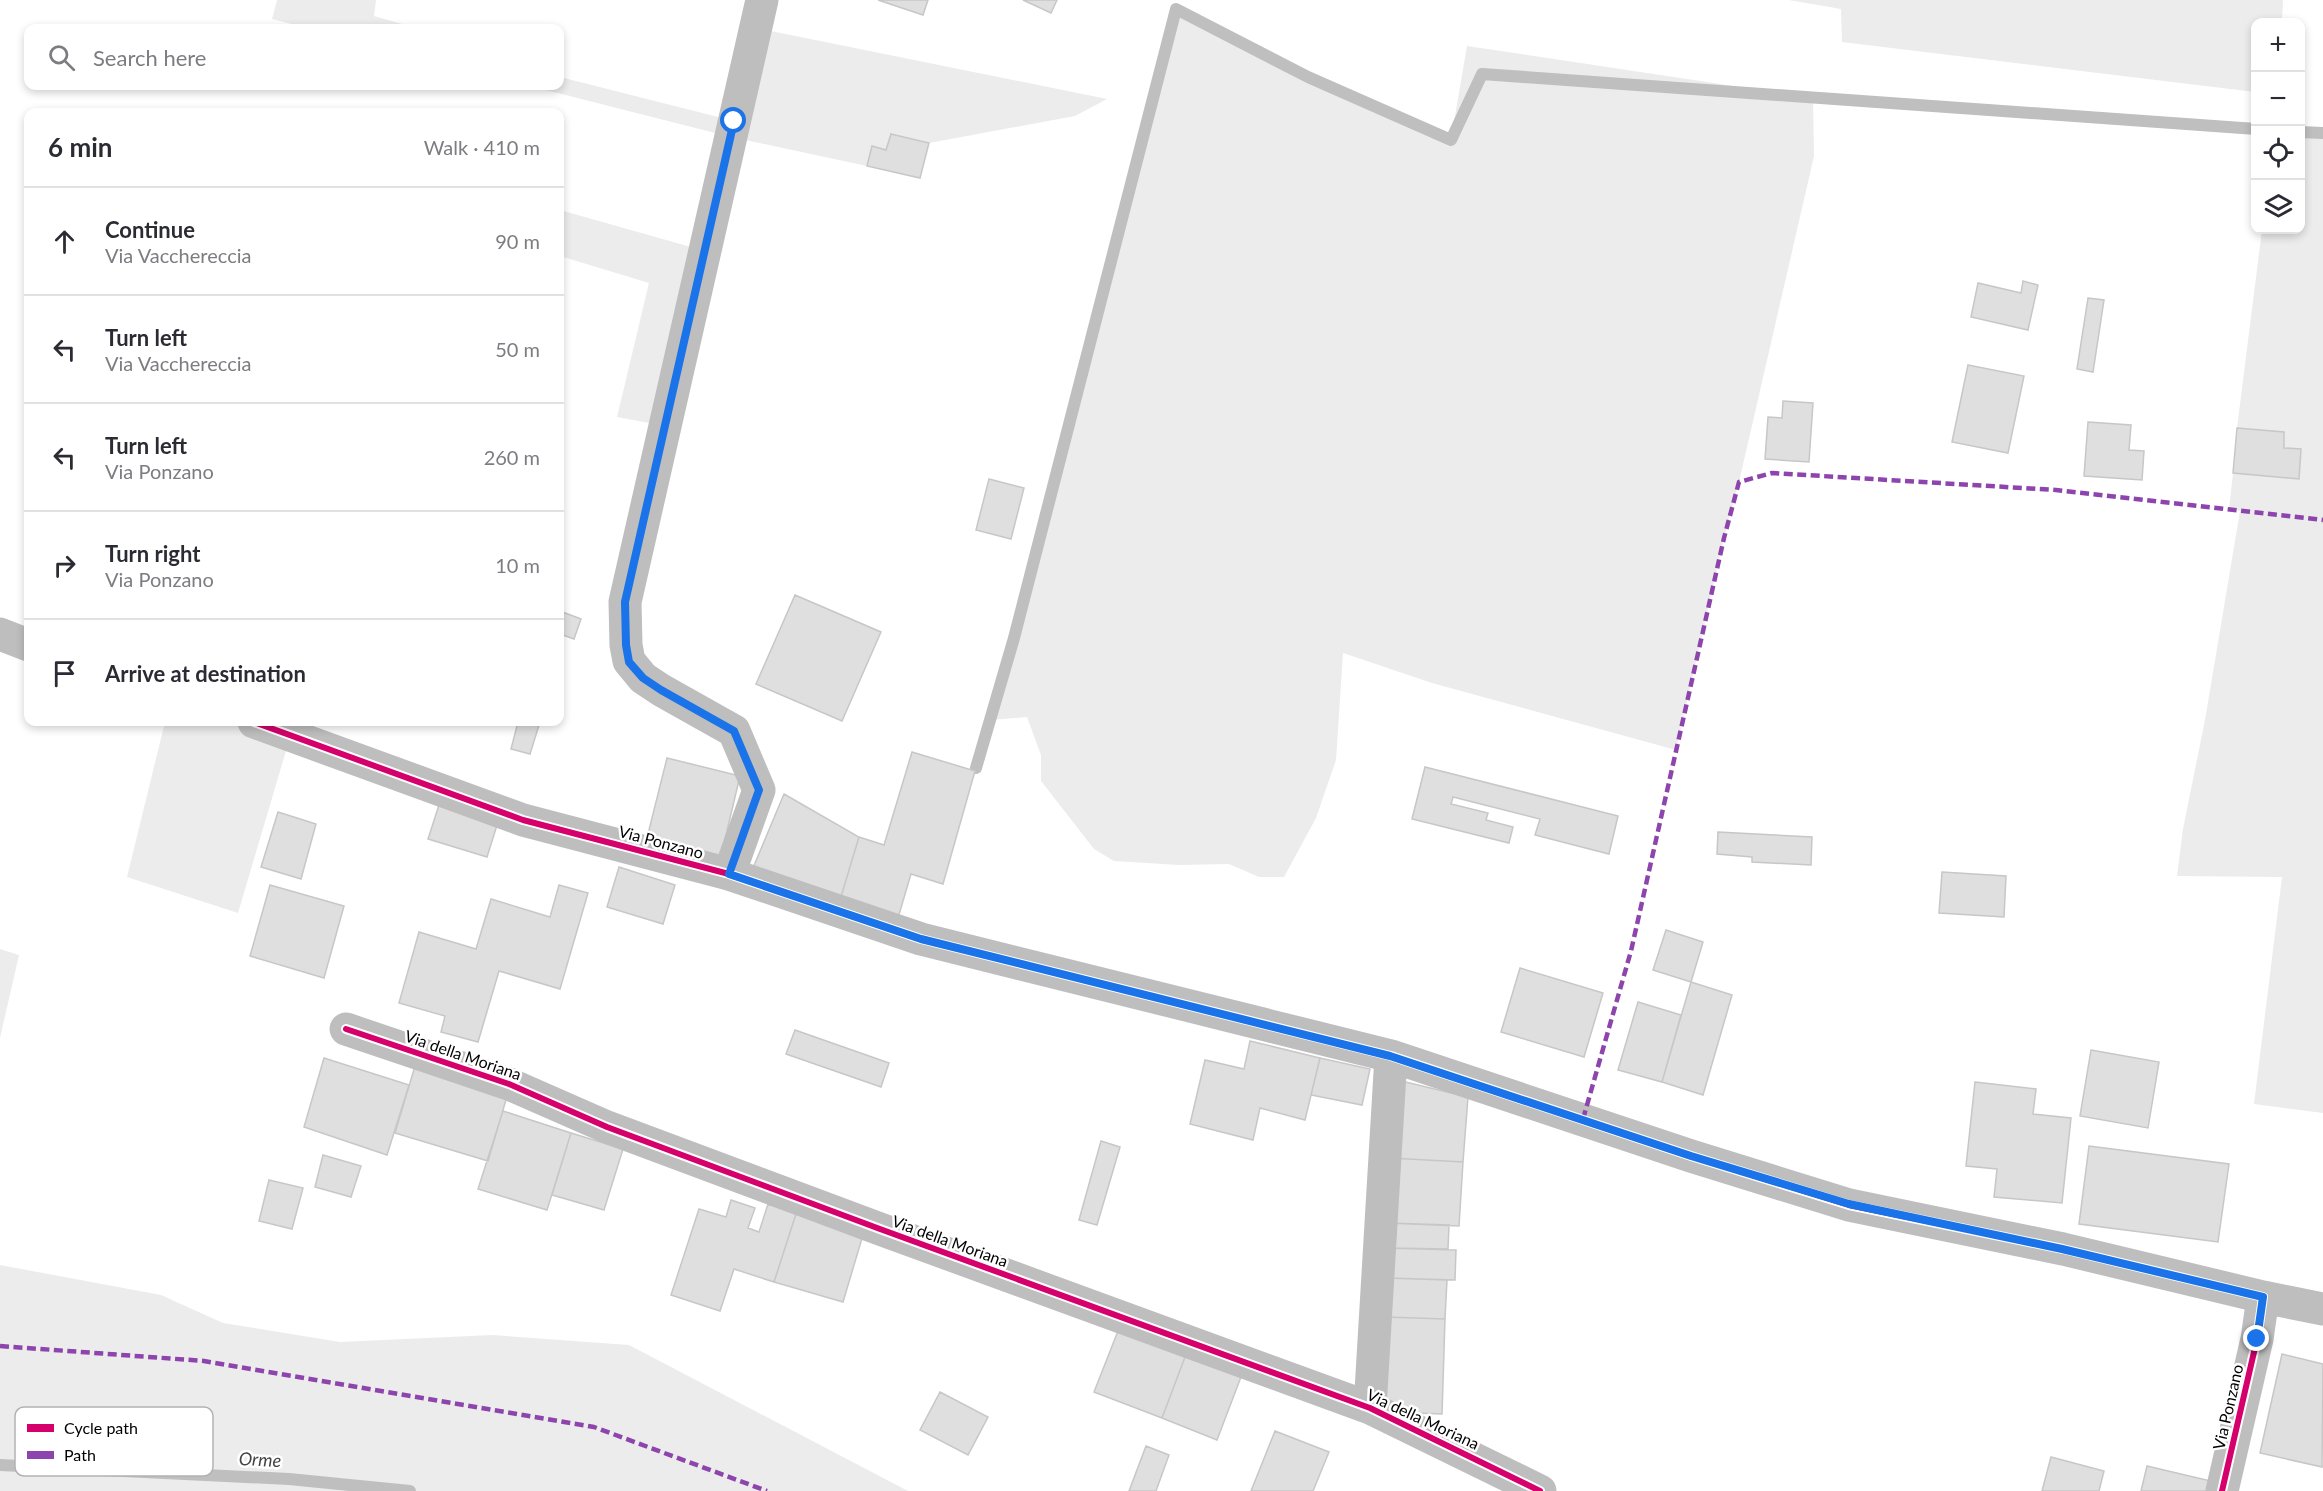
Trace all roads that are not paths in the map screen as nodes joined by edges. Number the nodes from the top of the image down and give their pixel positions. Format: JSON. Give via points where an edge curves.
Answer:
{"nodes":[{"id":1,"x":762,"y":0,"type":"edge"},
{"id":2,"x":0,"y":634,"type":"edge"},
{"id":3,"x":24,"y":643,"type":"edge"},
{"id":4,"x":265,"y":726,"type":"edge"},
{"id":5,"x":729,"y":874,"type":"junction"},
{"id":6,"x":346,"y":1029,"type":"dead end"},
{"id":7,"x":1390,"y":1056,"type":"junction"},
{"id":8,"x":2263,"y":1297,"type":"junction"},
{"id":9,"x":2323,"y":1310,"type":"edge"},
{"id":10,"x":1370,"y":1408,"type":"junction"},
{"id":11,"x":1540,"y":1491,"type":"edge"},
{"id":12,"x":2223,"y":1491,"type":"edge"}],
"edges":[{"from":1,"to":5,"type":"street","via":[[625,602],[629,662],[661,690],[734,731],[759,790]]},
{"from":2,"to":3,"type":"street"},
{"from":4,"to":5,"type":"street","name":"Via Ponzano","via":[[523,820]]},
{"from":5,"to":7,"type":"street","name":"Via Ponzano","via":[[921,939]]},
{"from":6,"to":10,"type":"street","name":"Via della Moriana","via":[[509,1084],[607,1127]]},
{"from":7,"to":8,"type":"street","name":"Via Ponzano","via":[[1849,1204]]},
{"from":7,"to":10,"type":"street","name":"Via della Moriana"},
{"from":8,"to":9,"type":"street"},
{"from":8,"to":12,"type":"street","name":"Via Ponzano"},
{"from":10,"to":11,"type":"street","name":"Via della Moriana"}]}
